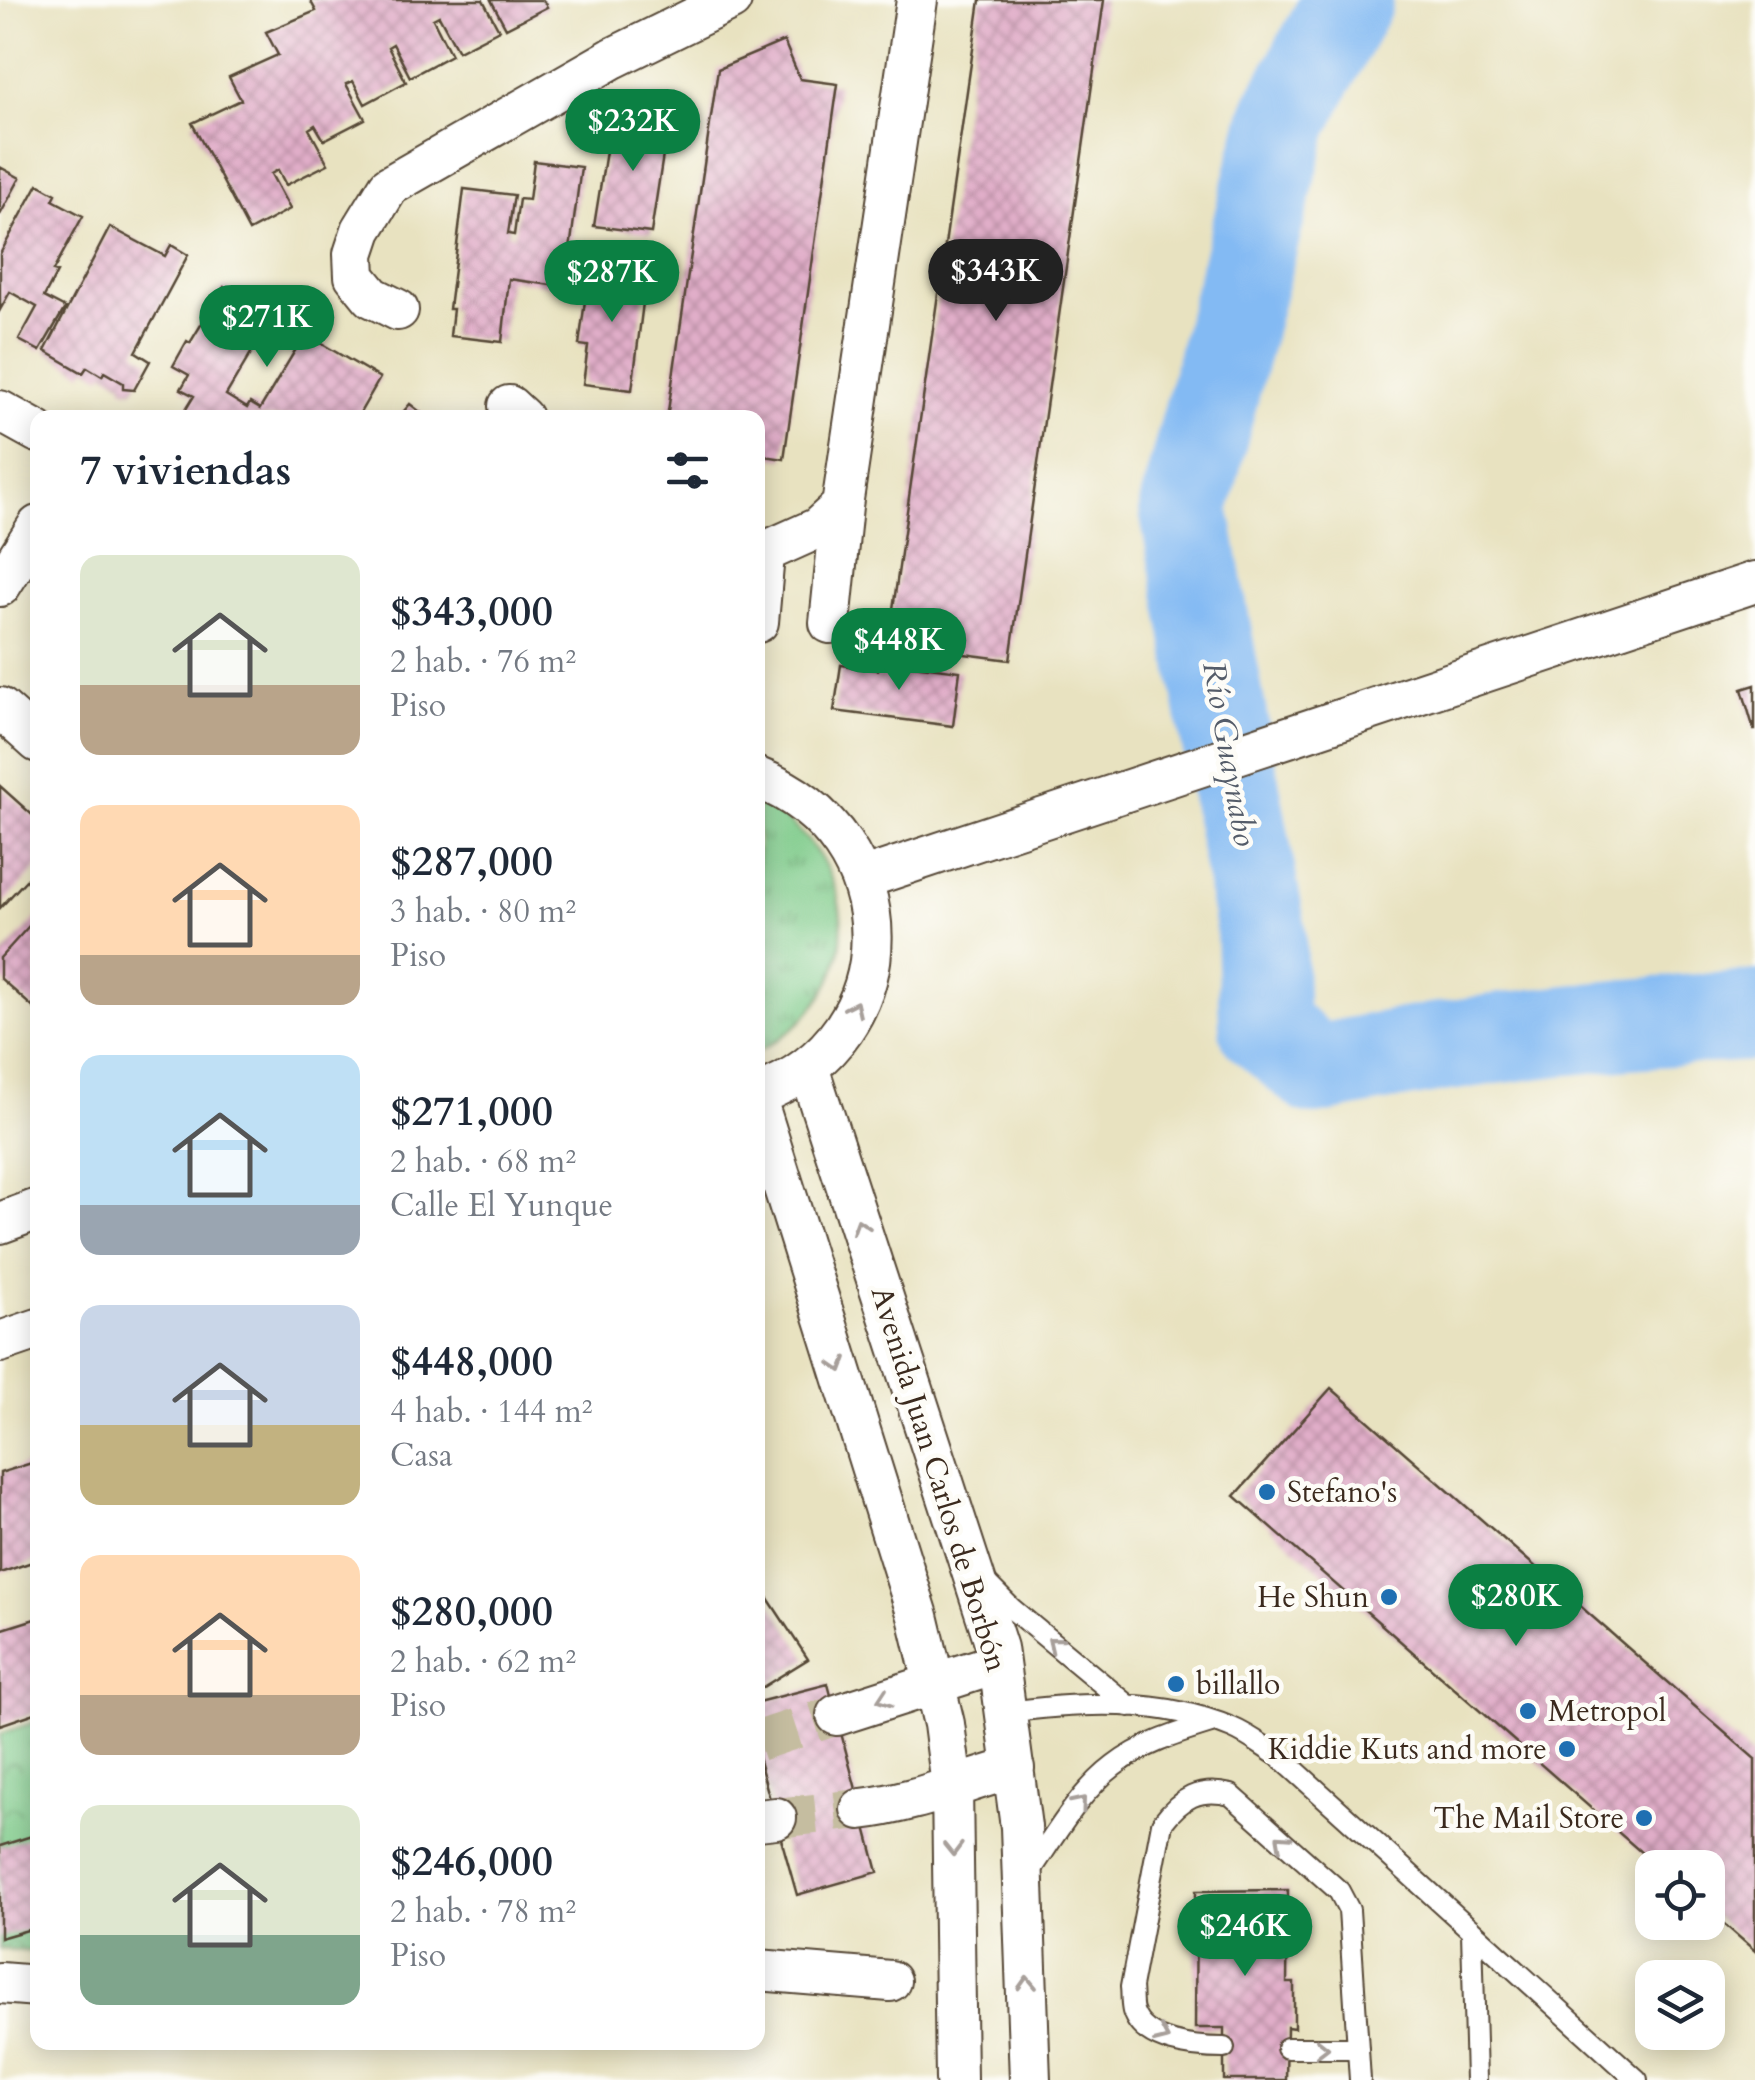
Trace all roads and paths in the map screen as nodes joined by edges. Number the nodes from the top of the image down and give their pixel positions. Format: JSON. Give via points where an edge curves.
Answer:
{"nodes":[{"id":1,"x":732,"y":0,"type":"edge"},
{"id":2,"x":917,"y":0,"type":"edge"},
{"id":3,"x":398,"y":310,"type":"dead end"},
{"id":4,"x":0,"y":412,"type":"edge"},
{"id":5,"x":30,"y":428,"type":"edge"},
{"id":6,"x":842,"y":506,"type":"junction"},
{"id":7,"x":30,"y":539,"type":"edge"},
{"id":8,"x":765,"y":553,"type":"edge"},
{"id":9,"x":1755,"y":582,"type":"edge"},
{"id":10,"x":0,"y":586,"type":"edge"},
{"id":11,"x":830,"y":623,"type":"dead end"},
{"id":12,"x":0,"y":708,"type":"edge"},
{"id":13,"x":30,"y":735,"type":"edge"},
{"id":14,"x":765,"y":781,"type":"edge"},
{"id":15,"x":861,"y":879,"type":"junction"},
{"id":16,"x":808,"y":1066,"type":"junction"},
{"id":17,"x":765,"y":1091,"type":"edge"},
{"id":18,"x":765,"y":1127,"type":"edge"},
{"id":19,"x":30,"y":1212,"type":"edge"},
{"id":20,"x":0,"y":1223,"type":"edge"},
{"id":21,"x":30,"y":1332,"type":"edge"},
{"id":22,"x":0,"y":1342,"type":"edge"},
{"id":23,"x":971,"y":1568,"type":"junction"},
{"id":24,"x":999,"y":1663,"type":"junction"},
{"id":25,"x":934,"y":1682,"type":"junction"},
{"id":26,"x":1129,"y":1706,"type":"junction"},
{"id":27,"x":1007,"y":1712,"type":"junction"},
{"id":28,"x":837,"y":1715,"type":"tunnel mouth"},
{"id":29,"x":1214,"y":1722,"type":"junction"},
{"id":30,"x":1014,"y":1768,"type":"junction"},
{"id":31,"x":952,"y":1786,"type":"junction"},
{"id":32,"x":861,"y":1809,"type":"tunnel mouth"},
{"id":33,"x":1023,"y":1882,"type":"junction"},
{"id":34,"x":1472,"y":1932,"type":"junction"},
{"id":35,"x":765,"y":1971,"type":"edge"},
{"id":36,"x":890,"y":1981,"type":"dead end"},
{"id":37,"x":0,"y":1983,"type":"edge"},
{"id":38,"x":30,"y":1985,"type":"edge"},
{"id":39,"x":1224,"y":2048,"type":"dead end"},
{"id":40,"x":1287,"y":2048,"type":"dead end"},
{"id":41,"x":1358,"y":2048,"type":"junction"},
{"id":42,"x":956,"y":2080,"type":"edge"},
{"id":43,"x":1030,"y":2080,"type":"edge"},
{"id":44,"x":1360,"y":2080,"type":"edge"},
{"id":45,"x":1476,"y":2080,"type":"edge"},
{"id":46,"x":1637,"y":2080,"type":"edge"}],
"edges":[{"from":1,"to":3,"type":"street","via":[[613,58],[389,186],[362,230],[355,276],[372,297]]},
{"from":2,"to":6,"type":"street"},
{"from":4,"to":5,"type":"street"},
{"from":6,"to":8,"type":"street","via":[[818,528]]},
{"from":6,"to":11,"type":"street"},
{"from":7,"to":10,"type":"street"},
{"from":9,"to":15,"type":"street"},
{"from":12,"to":13,"type":"street"},
{"from":14,"to":15,"type":"street","via":[[823,818]]},
{"from":16,"to":15,"type":"street","one_way":true,"via":[[846,1025],[870,962]]},
{"from":16,"to":17,"type":"street"},
{"from":23,"to":16,"type":"street","name":"Avenida Juan Carlos de Borbón","one_way":true},
{"from":18,"to":25,"type":"street","name":"Avenida Juan Carlos de Borbón","one_way":true},
{"from":19,"to":20,"type":"street"},
{"from":21,"to":22,"type":"street"},
{"from":23,"to":24,"type":"street","name":"Avenida Juan Carlos de Borbón"},
{"from":26,"to":23,"type":"lane","one_way":true},
{"from":24,"to":25,"type":"street"},
{"from":24,"to":27,"type":"street","name":"Avenida Juan Carlos de Borbón"},
{"from":25,"to":28,"type":"street","one_way":true},
{"from":25,"to":31,"type":"street","name":"Avenida Juan Carlos de Borbón"},
{"from":26,"to":27,"type":"lane","via":[[1079,1703]]},
{"from":26,"to":29,"type":"lane"},
{"from":27,"to":30,"type":"street","name":"Avenida Juan Carlos de Borbón"},
{"from":33,"to":29,"type":"lane","one_way":true,"via":[[1112,1768],[1146,1746]]},
{"from":29,"to":34,"type":"lane","via":[[1280,1756]]},
{"from":30,"to":31,"type":"street"},
{"from":30,"to":33,"type":"street","name":"Avenida Juan Carlos de Borbón"},
{"from":31,"to":32,"type":"street","via":[[900,1805]]},
{"from":31,"to":42,"type":"street","name":"Avenida Juan Carlos de Borbón","one_way":true},
{"from":43,"to":33,"type":"street","name":"Avenida Juan Carlos de Borbón","one_way":true},
{"from":34,"to":45,"type":"lane"},
{"from":34,"to":46,"type":"lane"},
{"from":35,"to":36,"type":"street"},
{"from":37,"to":38,"type":"street"},
{"from":41,"to":39,"type":"lane","one_way":true,"via":[[1350,1910],[1339,1891],[1230,1795],[1213,1790],[1175,1806],[1162,1823],[1131,1987],[1133,2012],[1144,2027],[1174,2042]]},
{"from":40,"to":41,"type":"lane","one_way":true},
{"from":41,"to":44,"type":"lane"}]}
